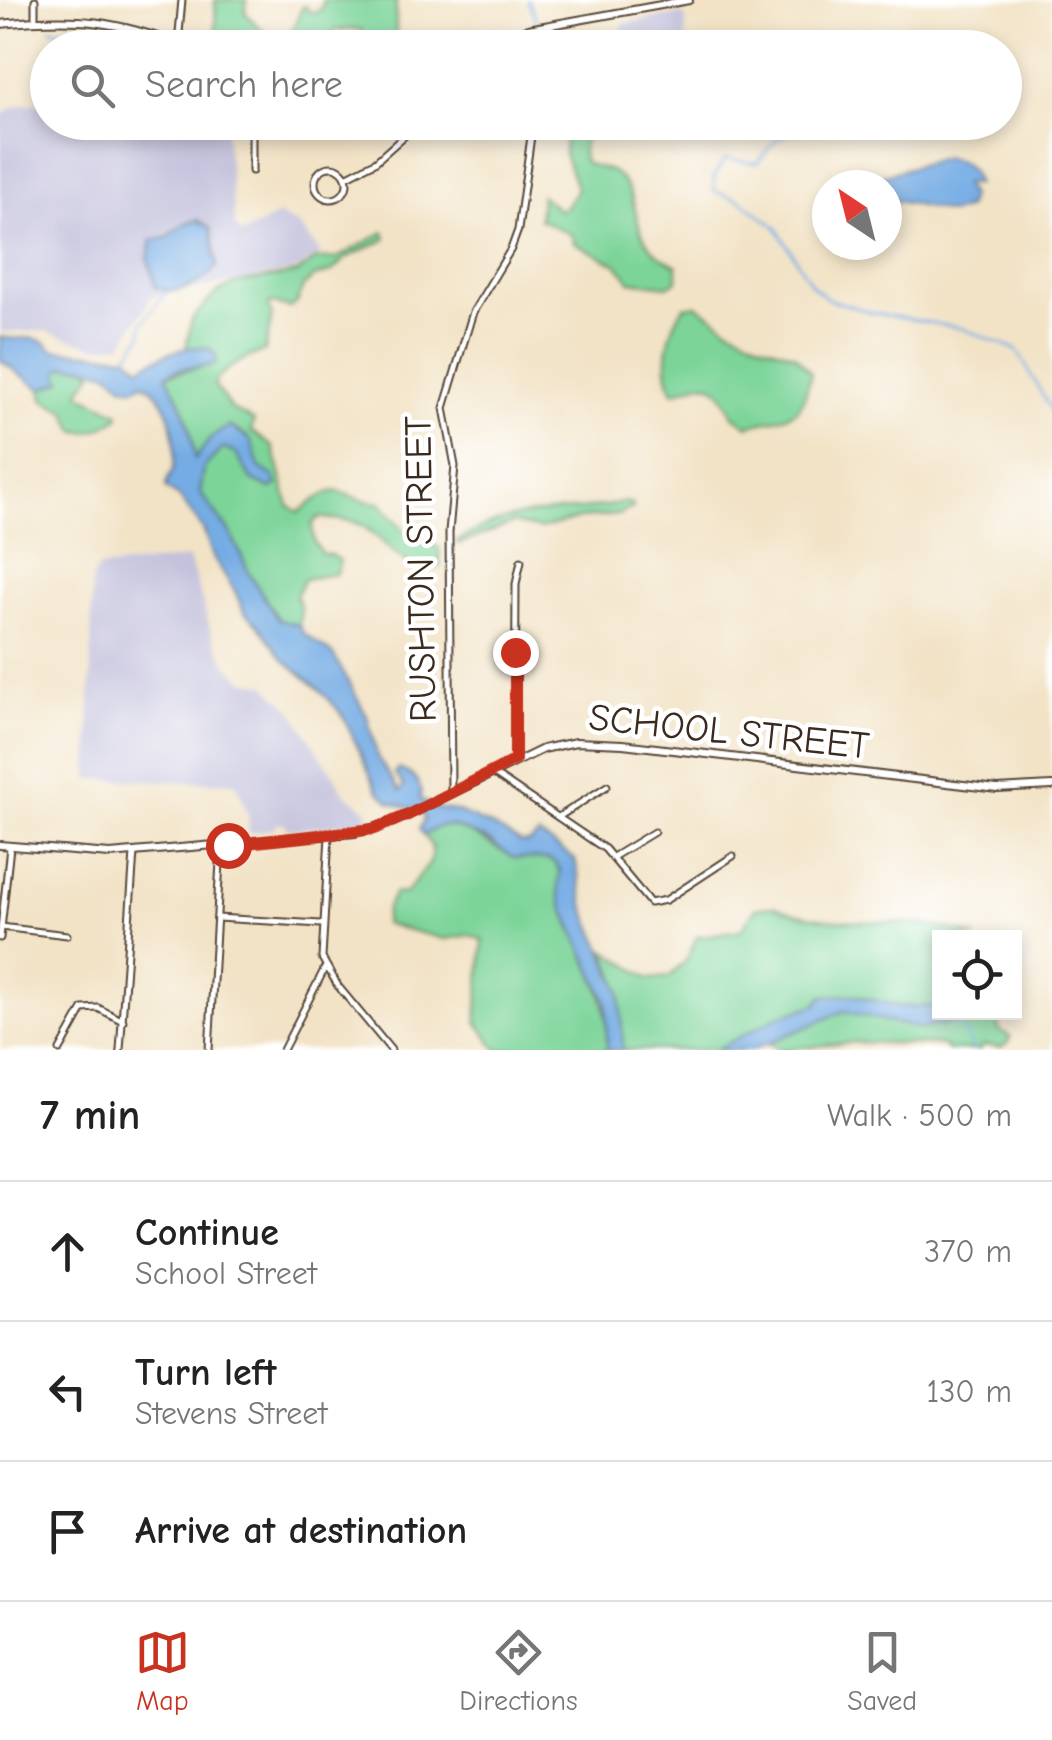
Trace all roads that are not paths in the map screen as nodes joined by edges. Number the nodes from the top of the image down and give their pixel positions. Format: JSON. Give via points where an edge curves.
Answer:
{"nodes":[{"id":1,"x":35,"y":0,"type":"edge"},
{"id":2,"x":182,"y":0,"type":"edge"},
{"id":3,"x":689,"y":0,"type":"edge"},
{"id":4,"x":35,"y":21,"type":"junction"},
{"id":5,"x":0,"y":24,"type":"edge"},
{"id":6,"x":528,"y":29,"type":"joint"},
{"id":7,"x":143,"y":30,"type":"edge"},
{"id":8,"x":179,"y":30,"type":"edge"},
{"id":9,"x":524,"y":30,"type":"edge"},
{"id":10,"x":252,"y":140,"type":"edge"},
{"id":11,"x":400,"y":140,"type":"edge"},
{"id":12,"x":531,"y":140,"type":"edge"},
{"id":13,"x":252,"y":171,"type":"dead end"},
{"id":14,"x":346,"y":178,"type":"junction"},
{"id":15,"x":521,"y":560,"type":"dead end"},
{"id":16,"x":515,"y":760,"type":"junction"},
{"id":17,"x":490,"y":772,"type":"junction"},
{"id":18,"x":607,"y":786,"type":"dead end"},
{"id":19,"x":1052,"y":786,"type":"edge"},
{"id":20,"x":451,"y":792,"type":"junction"},
{"id":21,"x":560,"y":816,"type":"junction"},
{"id":22,"x":654,"y":832,"type":"dead end"},
{"id":23,"x":329,"y":836,"type":"junction"},
{"id":24,"x":0,"y":845,"type":"edge"},
{"id":25,"x":10,"y":846,"type":"junction"},
{"id":26,"x":221,"y":846,"type":"junction"},
{"id":27,"x":134,"y":853,"type":"junction"},
{"id":28,"x":733,"y":856,"type":"dead end"},
{"id":29,"x":613,"y":857,"type":"junction"},
{"id":30,"x":217,"y":918,"type":"junction"},
{"id":31,"x":321,"y":924,"type":"junction"},
{"id":32,"x":0,"y":927,"type":"edge"},
{"id":33,"x":68,"y":935,"type":"dead end"},
{"id":34,"x":0,"y":938,"type":"edge"},
{"id":35,"x":325,"y":968,"type":"junction"},
{"id":36,"x":124,"y":1021,"type":"junction"},
{"id":37,"x":60,"y":1050,"type":"edge"},
{"id":38,"x":120,"y":1050,"type":"edge"},
{"id":39,"x":209,"y":1050,"type":"edge"},
{"id":40,"x":283,"y":1050,"type":"edge"},
{"id":41,"x":391,"y":1050,"type":"edge"}],
"edges":[{"from":1,"to":4,"type":"street"},
{"from":2,"to":8,"type":"street"},
{"from":3,"to":6,"type":"street"},
{"from":4,"to":5,"type":"street"},
{"from":4,"to":7,"type":"street"},
{"from":6,"to":9,"type":"street"},
{"from":10,"to":13,"type":"street"},
{"from":11,"to":14,"type":"street"},
{"from":12,"to":20,"type":"street","name":"RUSHTON STREET","via":[[516,239],[473,312],[444,408],[455,466],[449,532]]},
{"from":14,"to":14,"type":"street","via":[[337,168],[324,169],[316,189],[336,199],[345,192]]},
{"from":15,"to":16,"type":"street"},
{"from":16,"to":17,"type":"street","name":"SCHOOL STREET"},
{"from":16,"to":19,"type":"street","name":"SCHOOL STREET","via":[[598,742],[997,789]]},
{"from":17,"to":20,"type":"street","name":"SCHOOL STREET"},
{"from":17,"to":21,"type":"street"},
{"from":18,"to":21,"type":"street"},
{"from":20,"to":23,"type":"street","name":"SCHOOL STREET","via":[[374,829]]},
{"from":21,"to":29,"type":"street"},
{"from":22,"to":29,"type":"street"},
{"from":23,"to":26,"type":"street","name":"SCHOOL STREET"},
{"from":23,"to":31,"type":"street"},
{"from":24,"to":25,"type":"street","name":"SCHOOL STREET"},
{"from":25,"to":27,"type":"street","name":"SCHOOL STREET"},
{"from":25,"to":32,"type":"street"},
{"from":26,"to":27,"type":"street","name":"SCHOOL STREET"},
{"from":26,"to":30,"type":"street"},
{"from":27,"to":36,"type":"street"},
{"from":28,"to":29,"type":"street","via":[[655,904],[644,900]]},
{"from":30,"to":31,"type":"street"},
{"from":30,"to":39,"type":"street"},
{"from":31,"to":35,"type":"street"},
{"from":32,"to":33,"type":"street"},
{"from":32,"to":34,"type":"street"},
{"from":35,"to":40,"type":"street"},
{"from":35,"to":41,"type":"street"},
{"from":36,"to":37,"type":"street","via":[[84,1008]]},
{"from":36,"to":38,"type":"street"}]}
